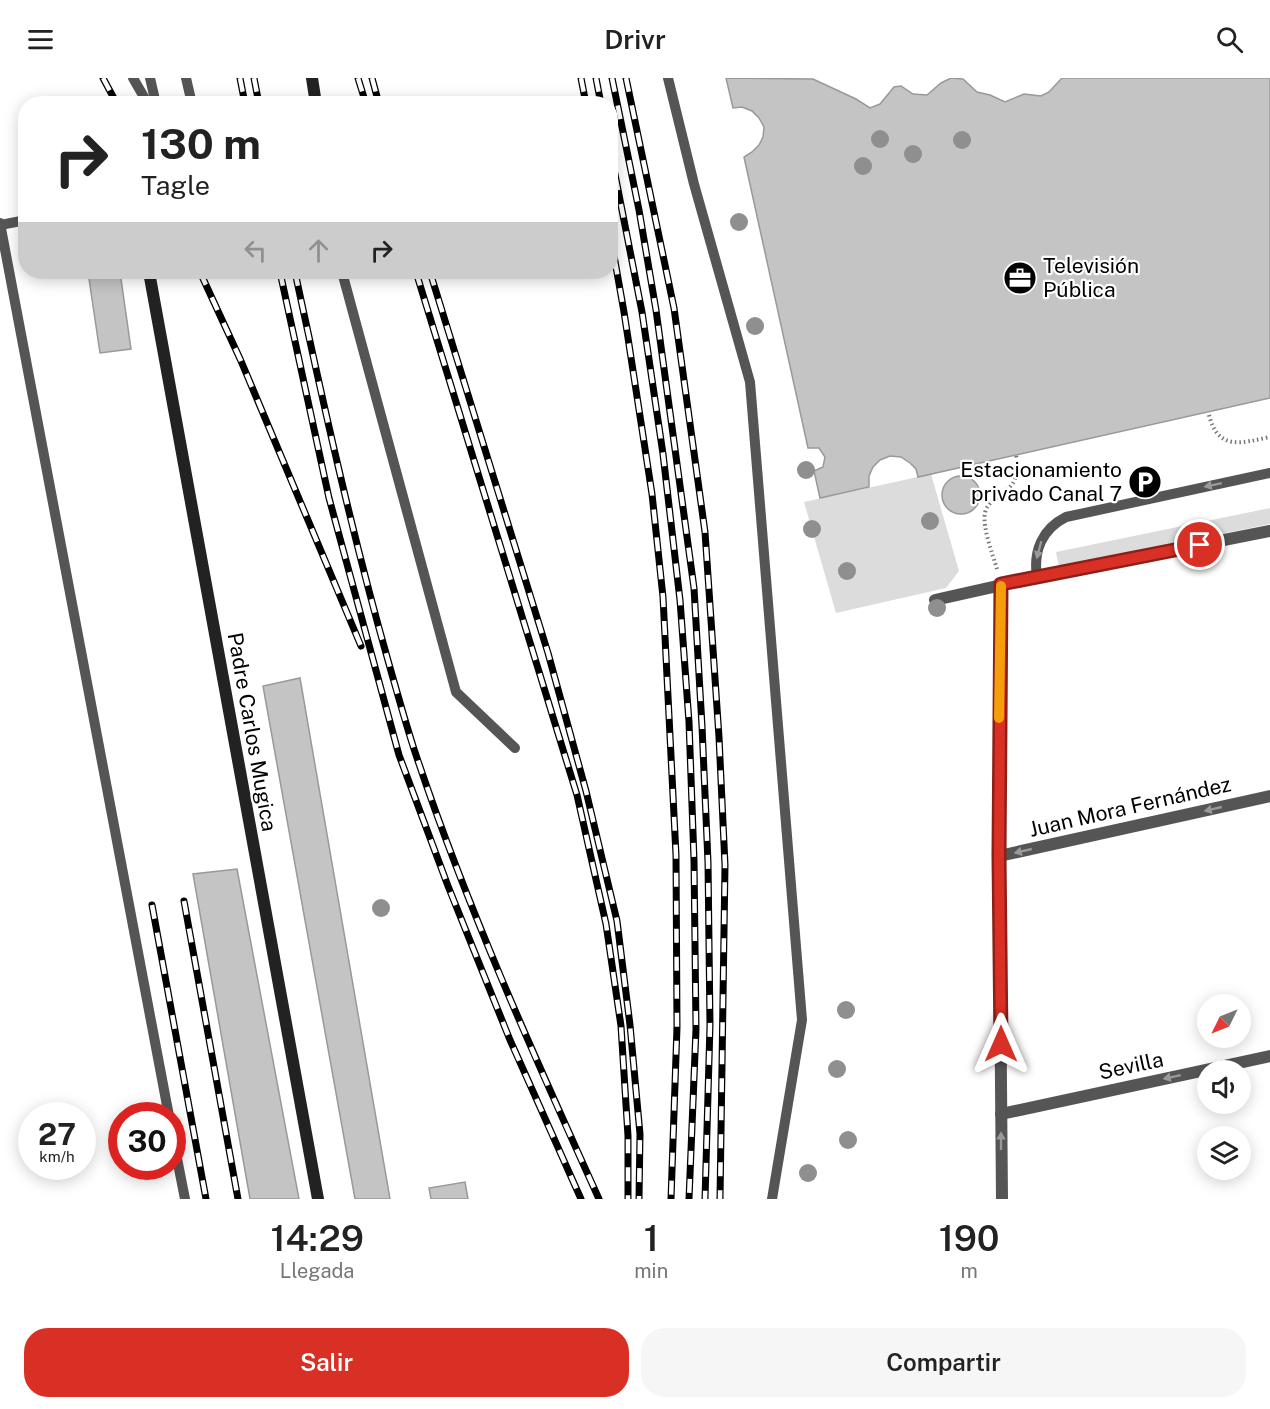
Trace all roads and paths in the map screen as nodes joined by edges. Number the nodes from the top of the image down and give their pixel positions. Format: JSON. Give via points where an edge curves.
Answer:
{"nodes":[{"id":1,"x":133,"y":78,"type":"edge"},
{"id":2,"x":150,"y":78,"type":"edge"},
{"id":3,"x":186,"y":78,"type":"edge"},
{"id":4,"x":312,"y":78,"type":"edge"},
{"id":5,"x":668,"y":78,"type":"edge"},
{"id":6,"x":143,"y":96,"type":"edge"},
{"id":7,"x":154,"y":96,"type":"edge"},
{"id":8,"x":190,"y":96,"type":"edge"},
{"id":9,"x":314,"y":96,"type":"edge"},
{"id":10,"x":18,"y":221,"type":"edge"},
{"id":11,"x":0,"y":224,"type":"edge"},
{"id":12,"x":150,"y":279,"type":"edge"},
{"id":13,"x":344,"y":279,"type":"edge"},
{"id":14,"x":1209,"y":415,"type":"dead end"},
{"id":15,"x":1270,"y":437,"type":"edge"},
{"id":16,"x":1016,"y":455,"type":"dead end"},
{"id":17,"x":1270,"y":473,"type":"edge"},
{"id":18,"x":1270,"y":531,"type":"edge"},
{"id":19,"x":1037,"y":577,"type":"junction"},
{"id":20,"x":1001,"y":584,"type":"junction"},
{"id":21,"x":936,"y":600,"type":"dead end"},
{"id":22,"x":515,"y":748,"type":"dead end"},
{"id":23,"x":1270,"y":796,"type":"edge"},
{"id":24,"x":999,"y":856,"type":"junction"},
{"id":25,"x":1270,"y":1056,"type":"edge"},
{"id":26,"x":166,"y":1102,"type":"edge"},
{"id":27,"x":1001,"y":1114,"type":"junction"},
{"id":28,"x":181,"y":1180,"type":"edge"},
{"id":29,"x":185,"y":1199,"type":"edge"},
{"id":30,"x":318,"y":1199,"type":"edge"},
{"id":31,"x":772,"y":1199,"type":"edge"},
{"id":32,"x":1002,"y":1199,"type":"edge"}],
"edges":[{"from":1,"to":6,"type":"lane"},
{"from":2,"to":7,"type":"lane"},
{"from":3,"to":8,"type":"lane"},
{"from":4,"to":9,"type":"street"},
{"from":5,"to":31,"type":"lane","via":[[750,382],[802,1020]]},
{"from":10,"to":11,"type":"lane"},
{"from":11,"to":26,"type":"lane"},
{"from":12,"to":30,"type":"street","name":"Padre Carlos Mugica"},
{"from":13,"to":22,"type":"lane","via":[[456,692]]},
{"from":14,"to":15,"type":"path","via":[[1212,428],[1222,439],[1243,443]]},
{"from":16,"to":20,"type":"path","via":[[1014,480],[1006,492],[988,504],[984,519]]},
{"from":17,"to":19,"type":"lane","one_way":true,"via":[[1066,517],[1050,528],[1041,541],[1036,558]]},
{"from":18,"to":19,"type":"street"},
{"from":19,"to":20,"type":"street"},
{"from":20,"to":21,"type":"street"},
{"from":20,"to":24,"type":"street"},
{"from":23,"to":24,"type":"street","name":"Juan Mora Fernández","one_way":true},
{"from":24,"to":27,"type":"street"},
{"from":25,"to":27,"type":"street","name":"Sevilla","one_way":true},
{"from":32,"to":27,"type":"street","one_way":true},
{"from":28,"to":29,"type":"lane"}]}
